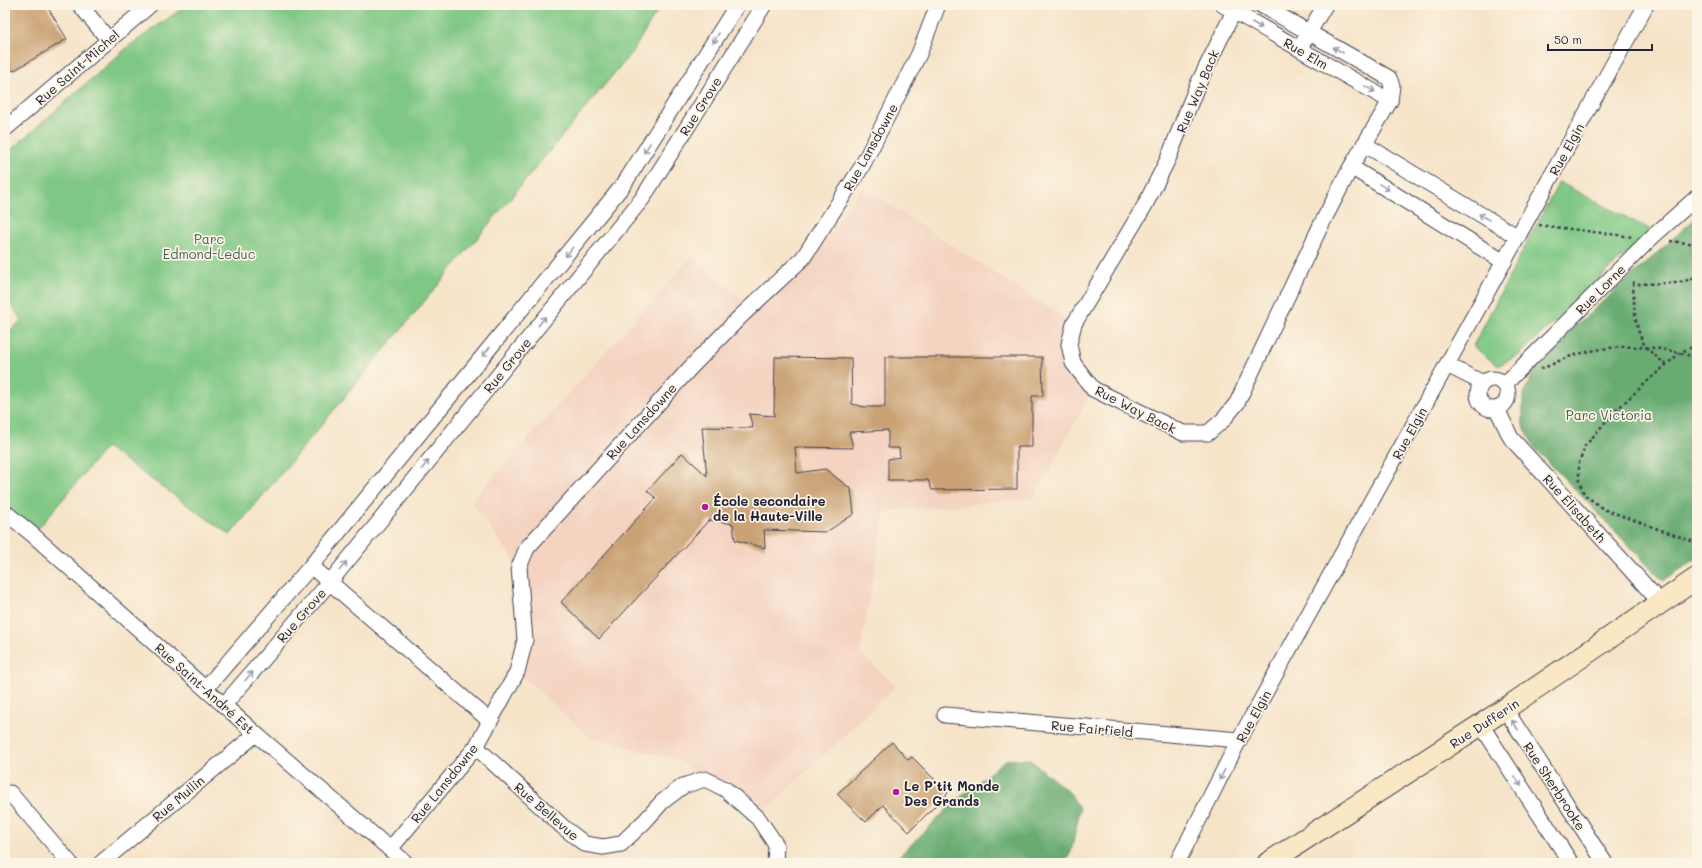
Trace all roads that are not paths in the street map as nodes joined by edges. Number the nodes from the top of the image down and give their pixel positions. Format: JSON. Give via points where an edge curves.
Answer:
{"nodes":[{"id":1,"x":80,"y":5,"type":"edge"},
{"id":2,"x":150,"y":5,"type":"edge"},
{"id":3,"x":737,"y":5,"type":"edge"},
{"id":4,"x":764,"y":5,"type":"edge"},
{"id":5,"x":938,"y":5,"type":"edge"},
{"id":6,"x":1261,"y":5,"type":"edge"},
{"id":7,"x":1325,"y":5,"type":"edge"},
{"id":8,"x":1646,"y":5,"type":"edge"},
{"id":9,"x":1231,"y":7,"type":"edge"},
{"id":10,"x":1309,"y":33,"type":"junction"},
{"id":11,"x":108,"y":40,"type":"junction"},
{"id":12,"x":1299,"y":49,"type":"junction"},
{"id":13,"x":1390,"y":101,"type":"junction"},
{"id":14,"x":5,"y":129,"type":"edge"},
{"id":15,"x":1364,"y":144,"type":"junction"},
{"id":16,"x":1351,"y":167,"type":"junction"},
{"id":17,"x":1428,"y":183,"type":"junction"},
{"id":18,"x":1697,"y":197,"type":"edge"},
{"id":19,"x":1416,"y":206,"type":"junction"},
{"id":20,"x":1518,"y":237,"type":"junction"},
{"id":21,"x":1504,"y":262,"type":"junction"},
{"id":22,"x":1447,"y":366,"type":"junction"},
{"id":23,"x":1482,"y":382,"type":"junction"},
{"id":24,"x":1505,"y":384,"type":"junction"},
{"id":25,"x":1498,"y":408,"type":"junction"},
{"id":26,"x":5,"y":512,"type":"edge"},
{"id":27,"x":311,"y":566,"type":"junction"},
{"id":28,"x":1697,"y":578,"type":"edge"},
{"id":29,"x":330,"y":582,"type":"junction"},
{"id":30,"x":1660,"y":602,"type":"junction"},
{"id":31,"x":206,"y":688,"type":"junction"},
{"id":32,"x":224,"y":705,"type":"junction"},
{"id":33,"x":1505,"y":709,"type":"junction"},
{"id":34,"x":945,"y":715,"type":"dead end"},
{"id":35,"x":490,"y":721,"type":"junction"},
{"id":36,"x":1481,"y":725,"type":"junction"},
{"id":37,"x":256,"y":734,"type":"junction"},
{"id":38,"x":1239,"y":740,"type":"junction"},
{"id":39,"x":476,"y":747,"type":"junction"},
{"id":40,"x":10,"y":793,"type":"dead end"},
{"id":41,"x":390,"y":849,"type":"junction"},
{"id":42,"x":70,"y":863,"type":"edge"},
{"id":43,"x":101,"y":863,"type":"edge"},
{"id":44,"x":406,"y":863,"type":"edge"},
{"id":45,"x":776,"y":863,"type":"edge"},
{"id":46,"x":1177,"y":863,"type":"edge"},
{"id":47,"x":1268,"y":863,"type":"edge"},
{"id":48,"x":1571,"y":863,"type":"edge"},
{"id":49,"x":1605,"y":863,"type":"edge"}],
"edges":[{"from":1,"to":11,"type":"street"},
{"from":2,"to":11,"type":"street","name":"Rue Saint-Michel"},
{"from":3,"to":27,"type":"street","name":"Rue Grove","one_way":true,"via":[[624,184]]},
{"from":29,"to":4,"type":"street","name":"Rue Grove","one_way":true,"via":[[642,199]]},
{"from":5,"to":35,"type":"street","name":"Rue Lansdowne","via":[[919,54],[861,168],[803,258],[692,366],[527,548],[519,567],[525,640],[517,672]]},
{"from":6,"to":10,"type":"street","name":"Rue Elm"},
{"from":7,"to":10,"type":"street"},
{"from":8,"to":20,"type":"street","name":"Rue Elgin"},
{"from":9,"to":12,"type":"street","name":"Rue Elm","one_way":true},
{"from":9,"to":16,"type":"street","name":"Rue Way Back","via":[[1165,166],[1145,205],[1074,324],[1069,344],[1073,363],[1093,388],[1183,433],[1208,433],[1237,404],[1296,276]]},
{"from":10,"to":12,"type":"street"},
{"from":13,"to":10,"type":"street","name":"Rue Elm","one_way":true,"via":[[1392,86],[1389,78]]},
{"from":11,"to":14,"type":"street","name":"Rue Saint-Michel"},
{"from":12,"to":13,"type":"street","name":"Rue Elm","one_way":true},
{"from":13,"to":15,"type":"street"},
{"from":15,"to":16,"type":"street"},
{"from":15,"to":17,"type":"street"},
{"from":16,"to":19,"type":"street","one_way":true},
{"from":17,"to":19,"type":"street"},
{"from":20,"to":17,"type":"street","one_way":true},
{"from":18,"to":24,"type":"street","name":"Rue Lorne","via":[[1650,239]]},
{"from":19,"to":21,"type":"street"},
{"from":20,"to":21,"type":"street","name":"Rue Elgin"},
{"from":21,"to":22,"type":"street","name":"Rue Elgin"},
{"from":22,"to":23,"type":"street"},
{"from":22,"to":38,"type":"street","name":"Rue Elgin"},
{"from":23,"to":24,"type":"street","via":[[1494,378]]},
{"from":23,"to":25,"type":"street","via":[[1477,392],[1481,404],[1486,408]]},
{"from":24,"to":25,"type":"street","via":[[1508,395],[1503,406]]},
{"from":25,"to":30,"type":"street","name":"Rue Élisabeth","via":[[1511,438]]},
{"from":26,"to":31,"type":"street","name":"Rue Saint-André Est"},
{"from":27,"to":29,"type":"street"},
{"from":27,"to":31,"type":"street","name":"Rue Grove"},
{"from":28,"to":30,"type":"main road","name":"Rue Dufferin"},
{"from":32,"to":29,"type":"street","name":"Rue Grove","one_way":true},
{"from":29,"to":35,"type":"street"},
{"from":30,"to":33,"type":"main road","name":"Rue Dufferin"},
{"from":31,"to":32,"type":"street","name":"Rue Saint-André Est"},
{"from":32,"to":37,"type":"street","name":"Rue Saint-André Est"},
{"from":33,"to":36,"type":"main road","name":"Rue Dufferin"},
{"from":49,"to":33,"type":"street","name":"Rue Sherbrooke","one_way":true},
{"from":34,"to":38,"type":"street","name":"Rue Fairfield"},
{"from":35,"to":39,"type":"street","name":"Rue Lansdowne"},
{"from":36,"to":47,"type":"main road","name":"Rue Dufferin"},
{"from":36,"to":48,"type":"street","one_way":true},
{"from":37,"to":41,"type":"street","name":"Rue Saint-André Est"},
{"from":37,"to":43,"type":"street","name":"Rue Mullin"},
{"from":38,"to":46,"type":"street","name":"Rue Elgin","one_way":true},
{"from":39,"to":41,"type":"street","name":"Rue Lansdowne"},
{"from":39,"to":45,"type":"street","name":"Rue Bellevue","via":[[563,827],[585,844],[603,847],[621,844],[662,802],[683,786],[705,779],[725,789],[758,818],[776,845]]},
{"from":40,"to":42,"type":"street"},
{"from":41,"to":44,"type":"street","name":"Rue Saint-André Est"}]}
